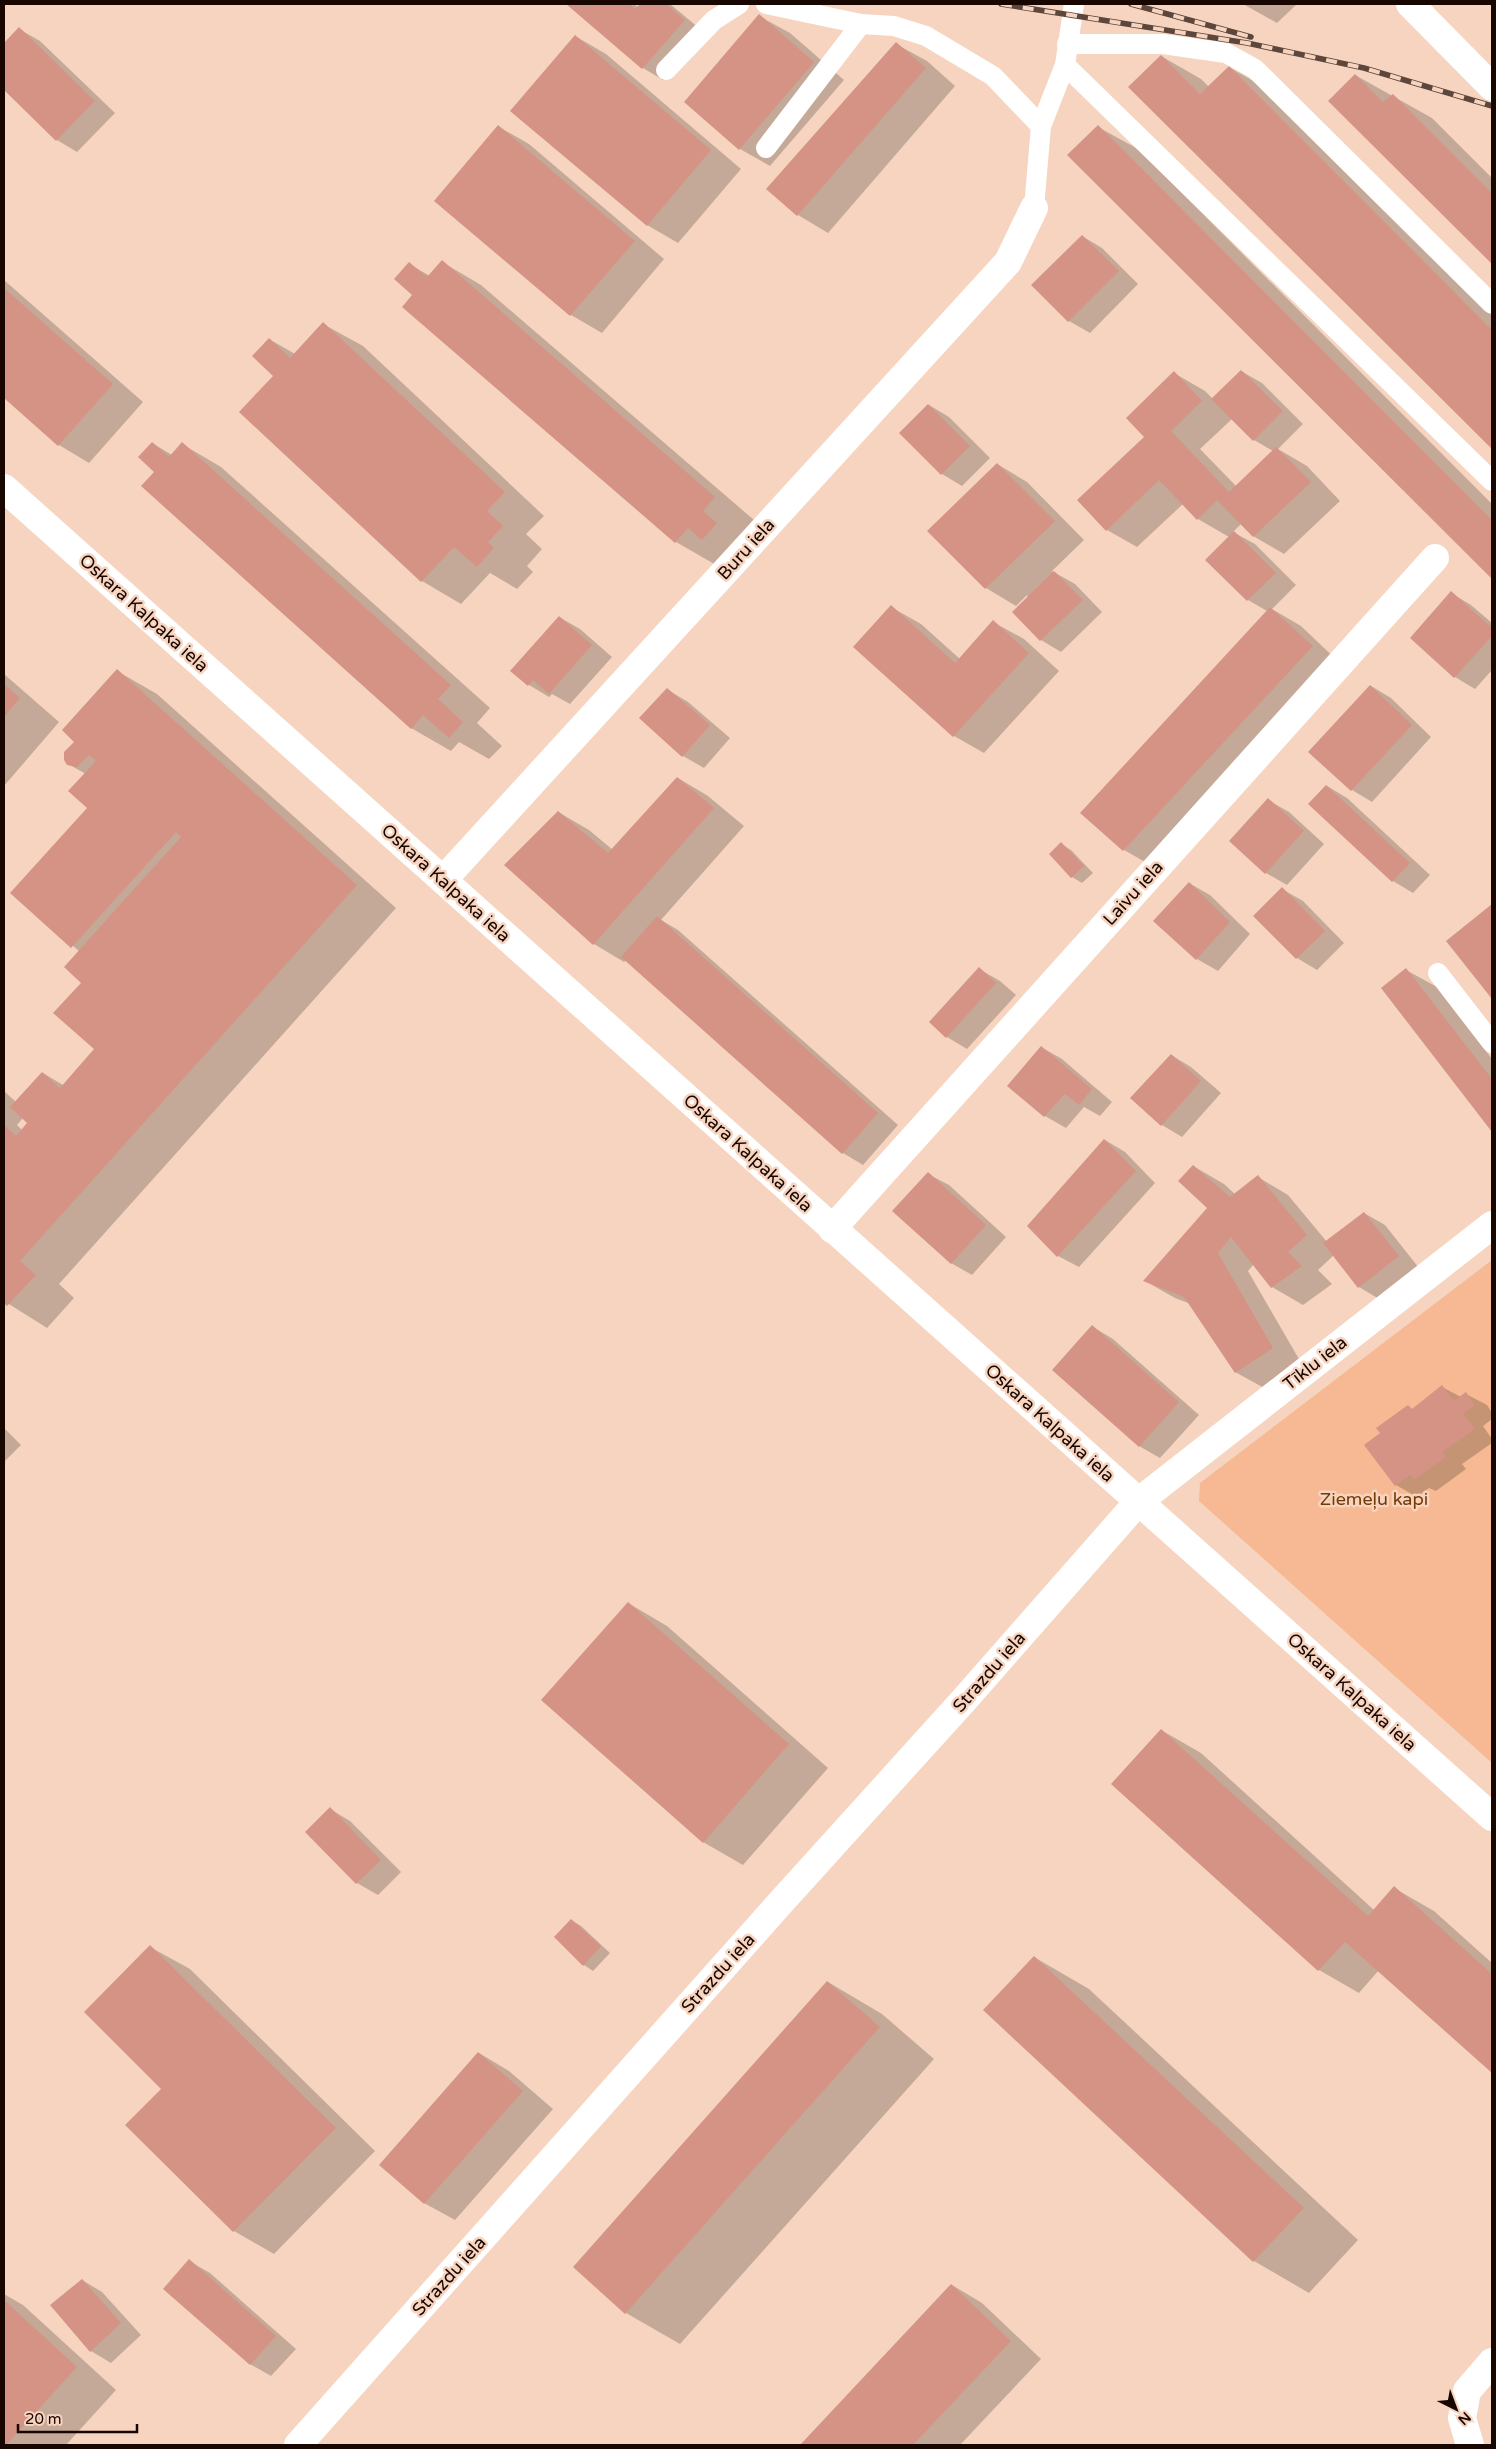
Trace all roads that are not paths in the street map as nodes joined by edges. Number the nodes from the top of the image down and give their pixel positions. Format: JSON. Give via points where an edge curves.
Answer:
{"nodes":[{"id":1,"x":739,"y":4,"type":"edge"},
{"id":2,"x":766,"y":4,"type":"edge"},
{"id":3,"x":1074,"y":4,"type":"edge"},
{"id":4,"x":1410,"y":4,"type":"edge"},
{"id":5,"x":861,"y":24,"type":"junction"},
{"id":6,"x":1067,"y":44,"type":"junction"},
{"id":7,"x":1065,"y":65,"type":"junction"},
{"id":8,"x":666,"y":70,"type":"dead end"},
{"id":9,"x":1492,"y":88,"type":"edge"},
{"id":10,"x":1041,"y":126,"type":"junction"},
{"id":11,"x":766,"y":148,"type":"dead end"},
{"id":12,"x":1034,"y":208,"type":"joint"},
{"id":13,"x":1492,"y":304,"type":"edge"},
{"id":14,"x":1492,"y":481,"type":"edge"},
{"id":15,"x":4,"y":488,"type":"edge"},
{"id":16,"x":1435,"y":558,"type":"dead end"},
{"id":17,"x":443,"y":880,"type":"junction"},
{"id":18,"x":1438,"y":973,"type":"dead end"},
{"id":19,"x":1492,"y":1043,"type":"edge"},
{"id":20,"x":1492,"y":1225,"type":"edge"},
{"id":21,"x":832,"y":1229,"type":"junction"},
{"id":22,"x":1138,"y":1502,"type":"junction"},
{"id":23,"x":1492,"y":1817,"type":"edge"},
{"id":24,"x":1492,"y":2362,"type":"edge"},
{"id":25,"x":298,"y":2445,"type":"edge"},
{"id":26,"x":1470,"y":2445,"type":"edge"}],
"edges":[{"from":1,"to":8,"type":"lane","via":[[714,20]]},
{"from":2,"to":5,"type":"lane"},
{"from":3,"to":6,"type":"lane"},
{"from":4,"to":9,"type":"street"},
{"from":5,"to":10,"type":"lane","via":[[894,26],[926,36],[993,76]]},
{"from":5,"to":11,"type":"lane"},
{"from":6,"to":7,"type":"lane"},
{"from":6,"to":13,"type":"lane","via":[[1172,45],[1226,52],[1255,69]]},
{"from":7,"to":10,"type":"lane"},
{"from":7,"to":14,"type":"lane"},
{"from":10,"to":12,"type":"lane"},
{"from":12,"to":17,"type":"street","name":"Buru iela","via":[[1008,262]]},
{"from":15,"to":17,"type":"street","name":"Oskara Kalpaka iela"},
{"from":16,"to":21,"type":"street","name":"Laivu iela"},
{"from":17,"to":21,"type":"street","name":"Oskara Kalpaka iela"},
{"from":18,"to":19,"type":"lane"},
{"from":20,"to":22,"type":"street","name":"Tīklu iela"},
{"from":21,"to":22,"type":"street","name":"Oskara Kalpaka iela"},
{"from":22,"to":23,"type":"street","name":"Oskara Kalpaka iela"},
{"from":22,"to":25,"type":"street","name":"Strazdu iela"},
{"from":24,"to":26,"type":"street","via":[[1467,2391],[1462,2418]]}]}
